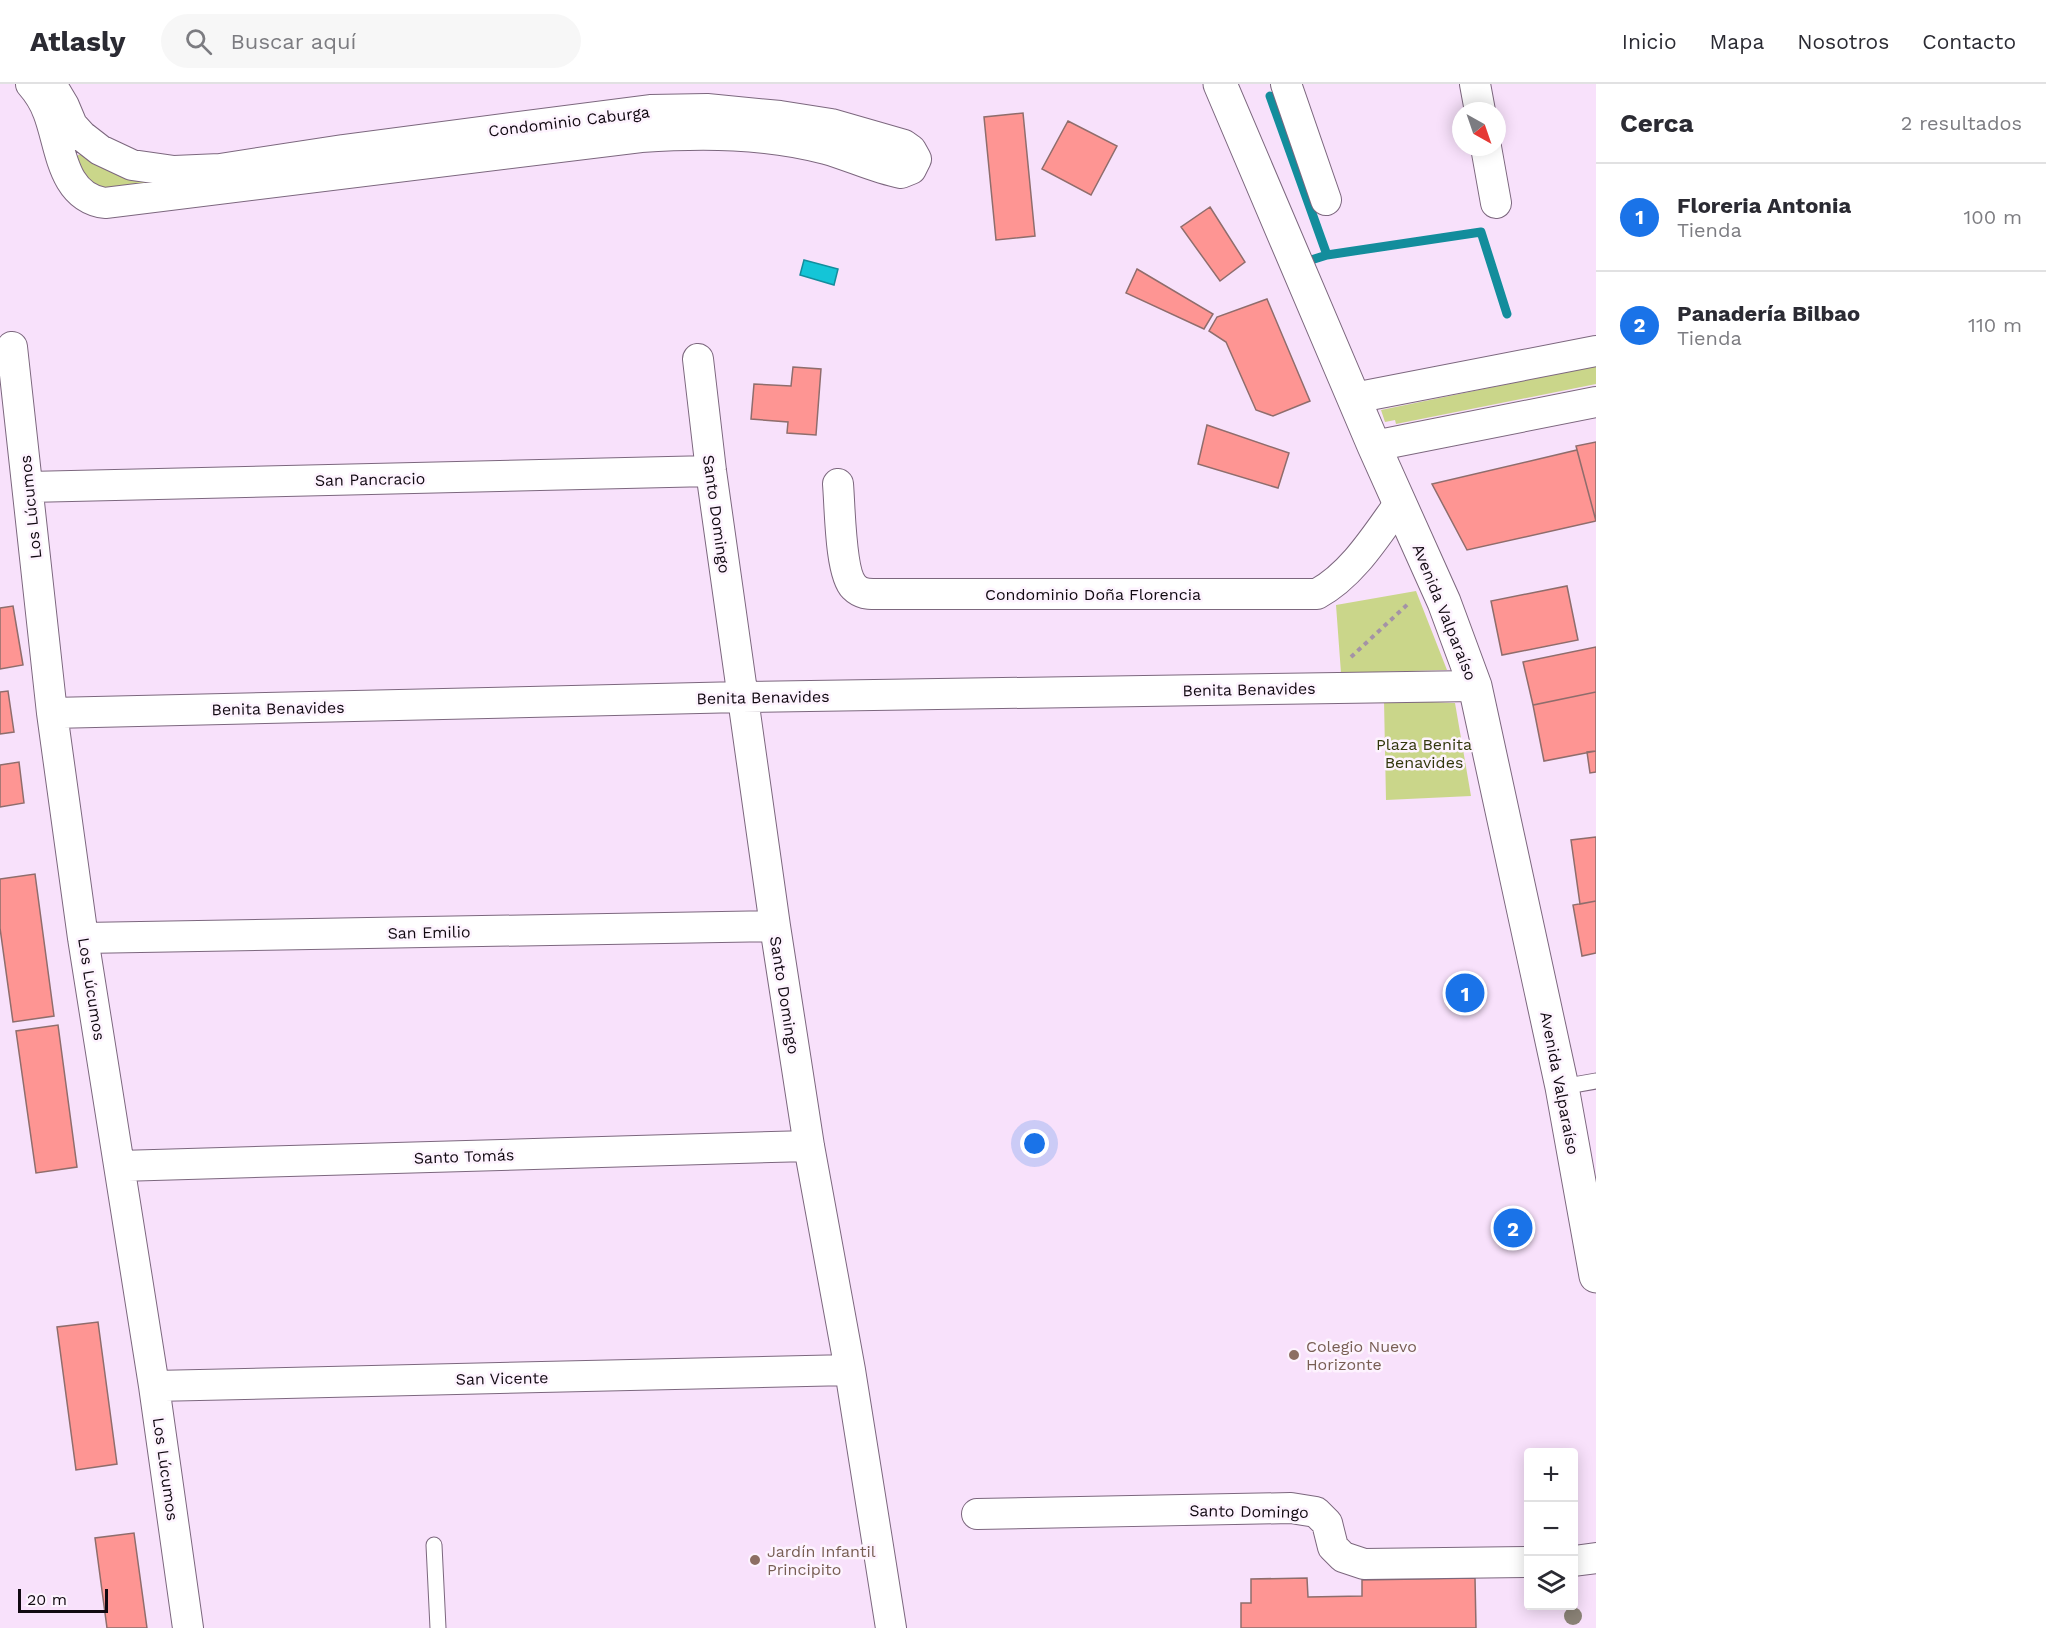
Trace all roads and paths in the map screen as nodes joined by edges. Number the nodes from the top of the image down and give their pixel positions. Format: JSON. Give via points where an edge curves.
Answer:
{"nodes":[{"id":1,"x":31,"y":84,"type":"edge"},
{"id":2,"x":51,"y":84,"type":"edge"},
{"id":3,"x":1220,"y":84,"type":"edge"},
{"id":4,"x":1286,"y":84,"type":"edge"},
{"id":5,"x":1475,"y":84,"type":"edge"},
{"id":6,"x":1478,"y":102,"type":"edge"},
{"id":7,"x":828,"y":136,"type":"dead end"},
{"id":8,"x":71,"y":144,"type":"junction"},
{"id":9,"x":1488,"y":156,"type":"edge"},
{"id":10,"x":252,"y":174,"type":"junction"},
{"id":11,"x":1326,"y":200,"type":"dead end"},
{"id":12,"x":1496,"y":203,"type":"dead end"},
{"id":13,"x":12,"y":347,"type":"dead end"},
{"id":14,"x":1596,"y":351,"type":"edge"},
{"id":15,"x":698,"y":359,"type":"dead end"},
{"id":16,"x":1354,"y":398,"type":"junction"},
{"id":17,"x":1596,"y":402,"type":"edge"},
{"id":18,"x":1374,"y":446,"type":"junction"},
{"id":19,"x":711,"y":471,"type":"junction"},
{"id":20,"x":838,"y":484,"type":"dead end"},
{"id":21,"x":28,"y":487,"type":"junction"},
{"id":22,"x":1399,"y":504,"type":"junction"},
{"id":23,"x":1434,"y":580,"type":"junction"},
{"id":24,"x":1475,"y":686,"type":"junction"},
{"id":25,"x":1317,"y":688,"type":"junction"},
{"id":26,"x":742,"y":697,"type":"junction"},
{"id":27,"x":52,"y":713,"type":"junction"},
{"id":28,"x":775,"y":926,"type":"junction"},
{"id":29,"x":83,"y":938,"type":"junction"},
{"id":30,"x":1596,"y":1081,"type":"edge"},
{"id":31,"x":1562,"y":1087,"type":"junction"},
{"id":32,"x":808,"y":1146,"type":"junction"},
{"id":33,"x":120,"y":1166,"type":"junction"},
{"id":34,"x":1596,"y":1276,"type":"edge"},
{"id":35,"x":850,"y":1370,"type":"junction"},
{"id":36,"x":154,"y":1386,"type":"junction"},
{"id":37,"x":977,"y":1514,"type":"dead end"},
{"id":38,"x":434,"y":1545,"type":"dead end"},
{"id":39,"x":1596,"y":1558,"type":"edge"},
{"id":40,"x":1578,"y":1560,"type":"edge"},
{"id":41,"x":1524,"y":1562,"type":"edge"},
{"id":42,"x":188,"y":1628,"type":"edge"},
{"id":43,"x":438,"y":1628,"type":"edge"},
{"id":44,"x":891,"y":1628,"type":"edge"}],
"edges":[{"from":1,"to":8,"type":"street","name":"Condominio Caburga"},
{"from":2,"to":8,"type":"street","name":"Condominio Caburga","via":[[72,125]]},
{"from":3,"to":16,"type":"main road","name":"Avenida Valparaíso"},
{"from":4,"to":11,"type":"street"},
{"from":5,"to":6,"type":"street"},
{"from":7,"to":10,"type":"street","name":"Condominio Caburga","via":[[787,141],[689,122],[641,137],[450,148]]},
{"from":8,"to":10,"type":"street","name":"Condominio Caburga","via":[[155,170],[209,169]]},
{"from":8,"to":10,"type":"street","name":"Condominio Caburga","via":[[74,185],[93,201],[121,202]]},
{"from":9,"to":12,"type":"street"},
{"from":13,"to":21,"type":"street","name":"Los Lúcumos"},
{"from":14,"to":16,"type":"street"},
{"from":15,"to":19,"type":"street","name":"Santo Domingo"},
{"from":16,"to":18,"type":"main road","name":"Avenida Valparaíso"},
{"from":17,"to":18,"type":"street"},
{"from":18,"to":22,"type":"main road","name":"Avenida Valparaíso"},
{"from":19,"to":21,"type":"street","name":"San Pancracio"},
{"from":19,"to":26,"type":"street","name":"Santo Domingo"},
{"from":20,"to":22,"type":"street","name":"Condominio Doña Florencia","via":[[848,578],[862,593],[876,594],[1317,594],[1330,587],[1355,561]]},
{"from":21,"to":27,"type":"street","name":"Los Lúcumos"},
{"from":22,"to":23,"type":"main road","name":"Avenida Valparaíso"},
{"from":23,"to":24,"type":"main road","name":"Avenida Valparaíso"},
{"from":23,"to":25,"type":"path"},
{"from":24,"to":25,"type":"street","name":"Benita Benavides"},
{"from":24,"to":31,"type":"main road","name":"Avenida Valparaíso"},
{"from":25,"to":26,"type":"street","name":"Benita Benavides"},
{"from":26,"to":27,"type":"street","name":"Benita Benavides"},
{"from":26,"to":28,"type":"street","name":"Santo Domingo"},
{"from":27,"to":29,"type":"street","name":"Los Lúcumos"},
{"from":28,"to":29,"type":"street","name":"San Emilio"},
{"from":28,"to":32,"type":"street","name":"Santo Domingo"},
{"from":29,"to":33,"type":"street","name":"Los Lúcumos"},
{"from":30,"to":31,"type":"lane"},
{"from":31,"to":34,"type":"main road","name":"Avenida Valparaíso"},
{"from":32,"to":33,"type":"street","name":"Santo Tomás"},
{"from":32,"to":35,"type":"street","name":"Santo Domingo"},
{"from":33,"to":36,"type":"street","name":"Los Lúcumos"},
{"from":35,"to":36,"type":"street","name":"San Vicente"},
{"from":35,"to":44,"type":"street","name":"Santo Domingo"},
{"from":36,"to":42,"type":"street","name":"Los Lúcumos"},
{"from":37,"to":41,"type":"street","name":"Santo Domingo","via":[[1291,1508],[1316,1512],[1327,1523],[1333,1547],[1343,1557],[1364,1564]]},
{"from":38,"to":43,"type":"lane"},
{"from":39,"to":40,"type":"street"}]}
